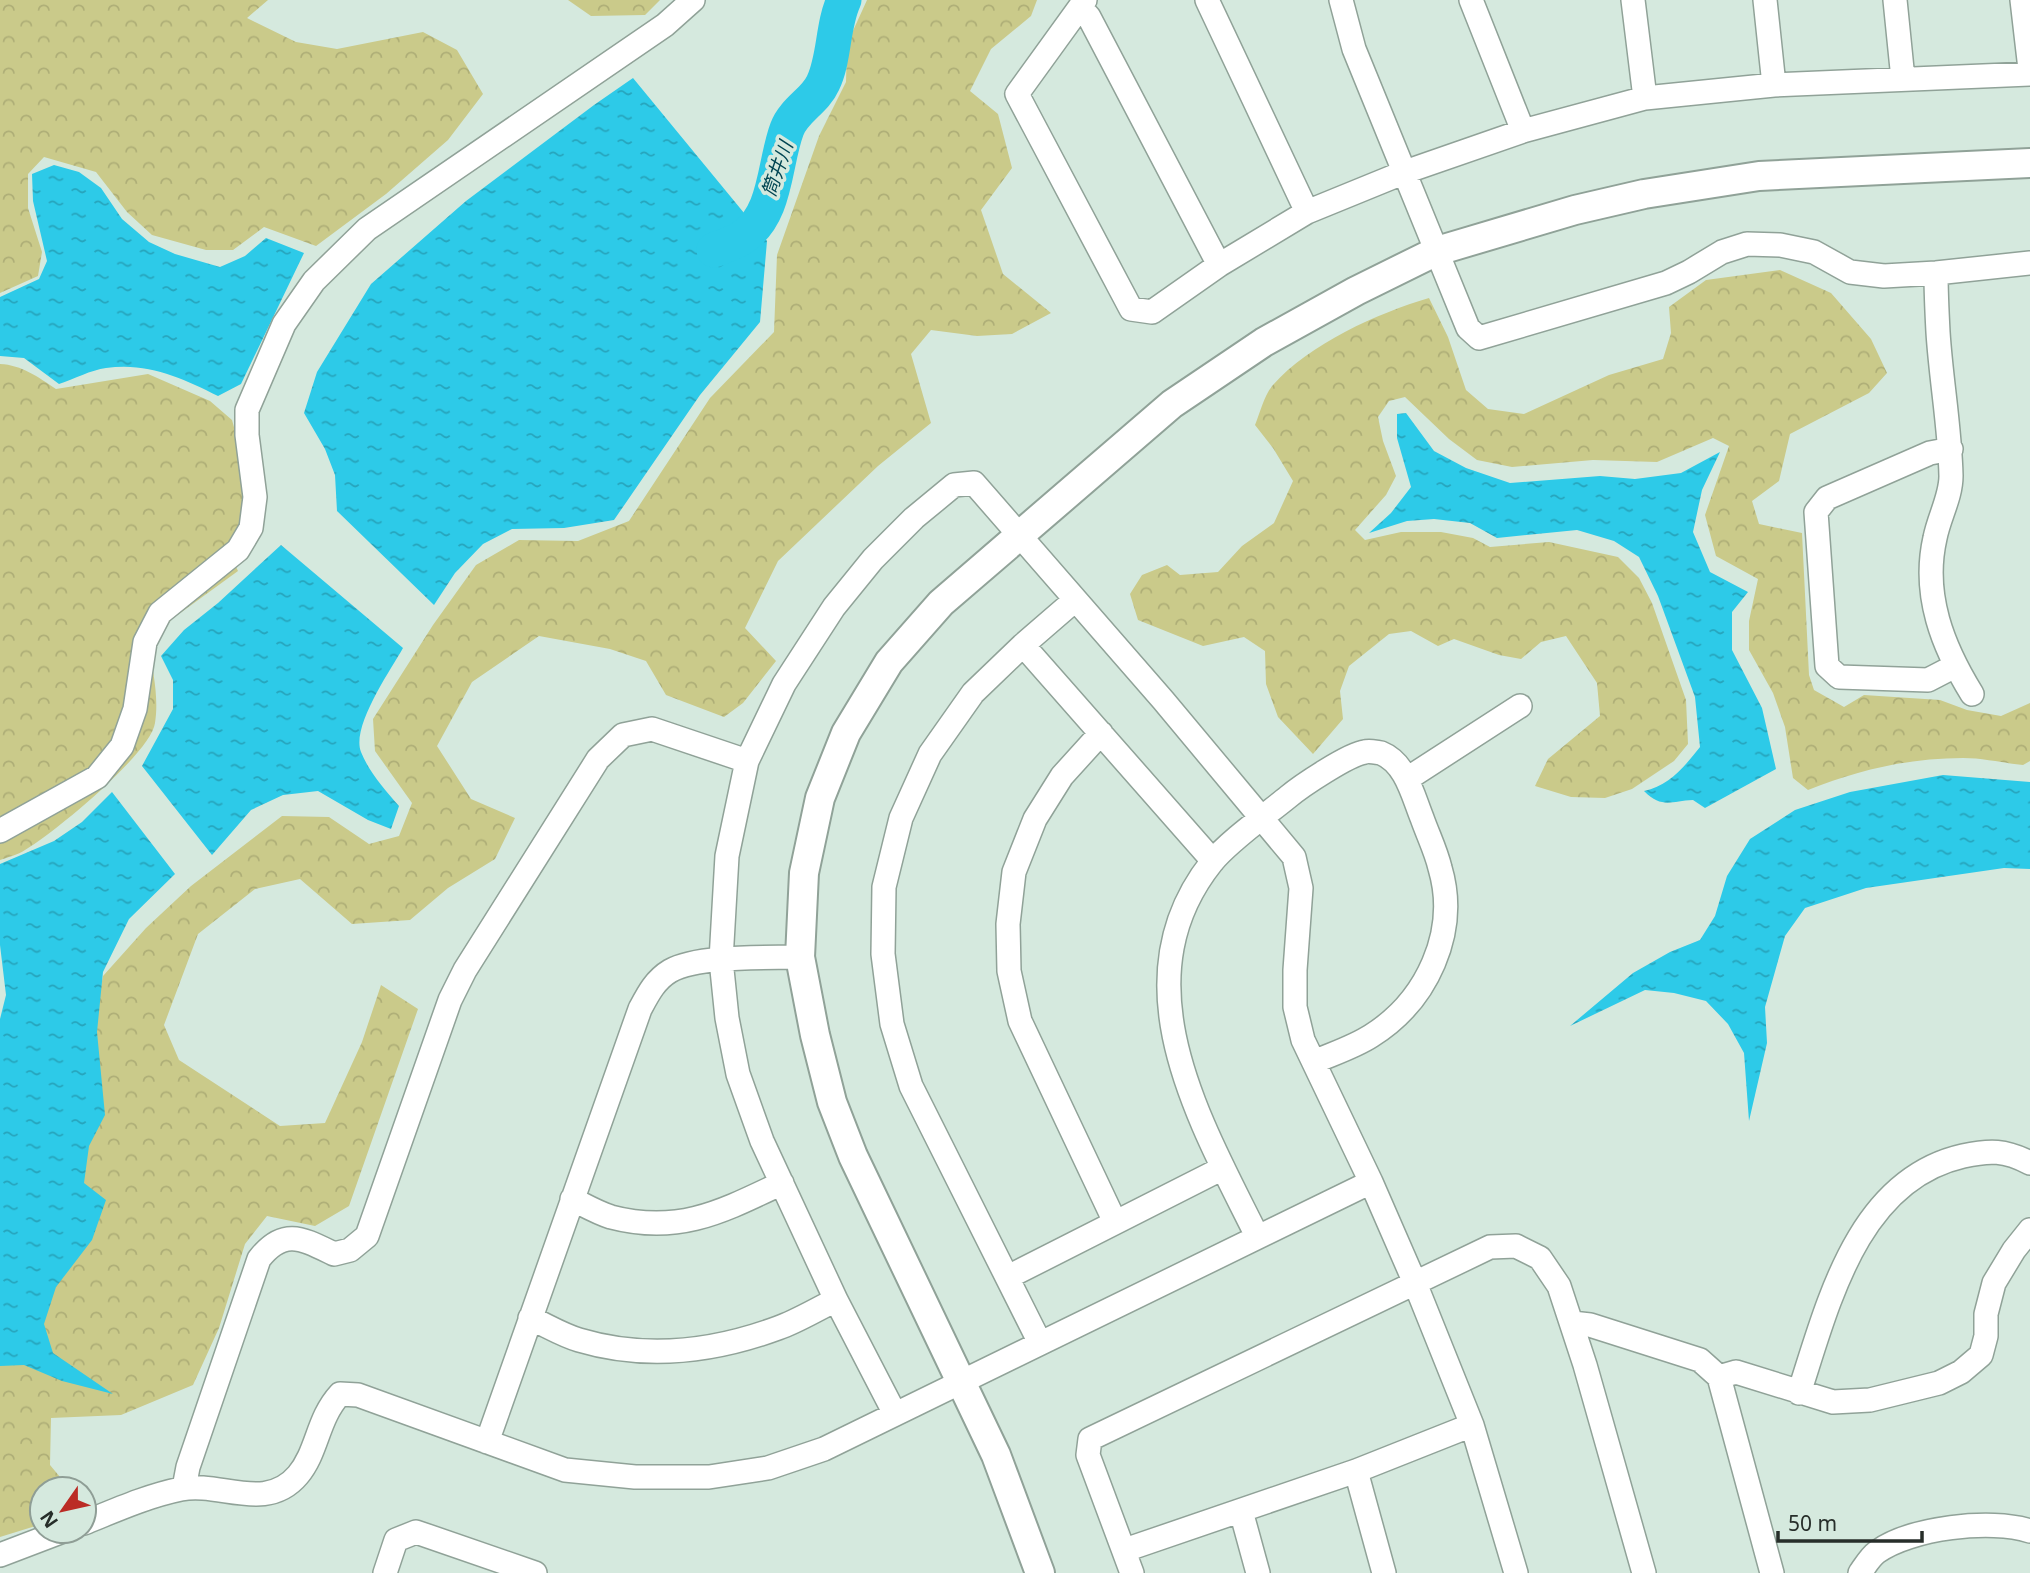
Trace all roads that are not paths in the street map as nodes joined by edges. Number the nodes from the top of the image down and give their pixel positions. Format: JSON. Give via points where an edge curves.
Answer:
{"nodes":[{"id":1,"x":693,"y":0,"type":"edge"},
{"id":2,"x":1207,"y":0,"type":"edge"},
{"id":3,"x":1340,"y":0,"type":"edge"},
{"id":4,"x":1471,"y":0,"type":"edge"},
{"id":5,"x":1633,"y":0,"type":"edge"},
{"id":6,"x":1765,"y":0,"type":"edge"},
{"id":7,"x":1895,"y":0,"type":"edge"},
{"id":8,"x":2021,"y":0,"type":"edge"},
{"id":9,"x":1083,"y":4,"type":"edge"},
{"id":10,"x":2030,"y":69,"type":"edge"},
{"id":11,"x":2030,"y":74,"type":"edge"},
{"id":12,"x":1903,"y":79,"type":"junction"},
{"id":13,"x":1774,"y":85,"type":"junction"},
{"id":14,"x":1645,"y":98,"type":"junction"},
{"id":15,"x":1523,"y":131,"type":"junction"},
{"id":16,"x":2030,"y":163,"type":"edge"},
{"id":17,"x":1405,"y":172,"type":"junction"},
{"id":18,"x":1307,"y":212,"type":"junction"},
{"id":19,"x":1437,"y":251,"type":"junction"},
{"id":20,"x":2030,"y":262,"type":"edge"},
{"id":21,"x":1219,"y":265,"type":"junction"},
{"id":22,"x":1936,"y":273,"type":"junction"},
{"id":23,"x":1951,"y":449,"type":"junction"},
{"id":24,"x":1018,"y":534,"type":"junction"},
{"id":25,"x":1075,"y":600,"type":"junction"},
{"id":26,"x":1023,"y":645,"type":"junction"},
{"id":27,"x":1955,"y":666,"type":"junction"},
{"id":28,"x":1972,"y":694,"type":"dead end"},
{"id":29,"x":1520,"y":706,"type":"dead end"},
{"id":30,"x":1101,"y":733,"type":"junction"},
{"id":31,"x":747,"y":761,"type":"junction"},
{"id":32,"x":1407,"y":779,"type":"junction"},
{"id":33,"x":1263,"y":817,"type":"junction"},
{"id":34,"x":0,"y":831,"type":"edge"},
{"id":35,"x":1213,"y":861,"type":"junction"},
{"id":36,"x":800,"y":957,"type":"junction"},
{"id":37,"x":720,"y":960,"type":"junction"},
{"id":38,"x":1314,"y":1062,"type":"junction"},
{"id":39,"x":2030,"y":1163,"type":"edge"},
{"id":40,"x":1223,"y":1168,"type":"junction"},
{"id":41,"x":782,"y":1182,"type":"junction"},
{"id":42,"x":1371,"y":1182,"type":"junction"},
{"id":43,"x":572,"y":1199,"type":"junction"},
{"id":44,"x":1115,"y":1222,"type":"junction"},
{"id":45,"x":2030,"y":1230,"type":"edge"},
{"id":46,"x":1257,"y":1236,"type":"junction"},
{"id":47,"x":1008,"y":1277,"type":"junction"},
{"id":48,"x":1415,"y":1283,"type":"junction"},
{"id":49,"x":836,"y":1300,"type":"junction"},
{"id":50,"x":530,"y":1318,"type":"junction"},
{"id":51,"x":1572,"y":1323,"type":"junction"},
{"id":52,"x":1040,"y":1343,"type":"junction"},
{"id":53,"x":1719,"y":1377,"type":"junction"},
{"id":54,"x":963,"y":1382,"type":"junction"},
{"id":55,"x":1799,"y":1393,"type":"junction"},
{"id":56,"x":895,"y":1414,"type":"junction"},
{"id":57,"x":1472,"y":1425,"type":"junction"},
{"id":58,"x":486,"y":1442,"type":"junction"},
{"id":59,"x":1356,"y":1471,"type":"junction"},
{"id":60,"x":184,"y":1488,"type":"junction"},
{"id":61,"x":1241,"y":1511,"type":"junction"},
{"id":62,"x":98,"y":1517,"type":"edge"},
{"id":63,"x":2030,"y":1531,"type":"edge"},
{"id":64,"x":28,"y":1544,"type":"edge"},
{"id":65,"x":1125,"y":1550,"type":"junction"},
{"id":66,"x":0,"y":1555,"type":"edge"},
{"id":67,"x":385,"y":1573,"type":"edge"},
{"id":68,"x":535,"y":1573,"type":"edge"},
{"id":69,"x":1040,"y":1573,"type":"edge"},
{"id":70,"x":1132,"y":1573,"type":"edge"},
{"id":71,"x":1258,"y":1573,"type":"edge"},
{"id":72,"x":1384,"y":1573,"type":"edge"},
{"id":73,"x":1516,"y":1573,"type":"edge"},
{"id":74,"x":1644,"y":1573,"type":"edge"},
{"id":75,"x":1772,"y":1573,"type":"edge"},
{"id":76,"x":1860,"y":1573,"type":"edge"}],
"edges":[{"from":1,"to":34,"type":"street","via":[[666,25],[367,229],[314,281],[284,324],[247,410],[255,497],[251,528],[238,550],[160,613],[145,642],[135,709],[122,746],[97,777]]},
{"from":2,"to":18,"type":"street"},
{"from":3,"to":17,"type":"street","via":[[1354,49]]},
{"from":4,"to":15,"type":"street"},
{"from":5,"to":14,"type":"street"},
{"from":6,"to":13,"type":"street"},
{"from":7,"to":12,"type":"street"},
{"from":8,"to":10,"type":"street"},
{"from":9,"to":21,"type":"street"},
{"from":9,"to":21,"type":"street","via":[[1017,94],[1131,309],[1152,312]]},
{"from":11,"to":12,"type":"street"},
{"from":12,"to":13,"type":"street"},
{"from":13,"to":14,"type":"street"},
{"from":14,"to":15,"type":"street"},
{"from":15,"to":17,"type":"street"},
{"from":16,"to":19,"type":"street","via":[[1759,176],[1587,207]]},
{"from":17,"to":18,"type":"street"},
{"from":17,"to":19,"type":"street"},
{"from":18,"to":21,"type":"street"},
{"from":19,"to":22,"type":"street","via":[[1468,328],[1479,338],[1666,283],[1722,252],[1747,244],[1814,252],[1850,272],[1884,276]]},
{"from":19,"to":24,"type":"street","via":[[1264,342],[1172,404]]},
{"from":20,"to":22,"type":"street"},
{"from":22,"to":23,"type":"street"},
{"from":23,"to":27,"type":"street","via":[[1951,485],[1934,539],[1930,581],[1937,623]]},
{"from":23,"to":27,"type":"street","via":[[1930,453],[1827,498],[1816,512],[1828,666],[1839,677],[1928,680]]},
{"from":24,"to":25,"type":"street"},
{"from":24,"to":31,"type":"street","via":[[974,482],[954,485],[944,493],[873,558],[834,607],[785,684]]},
{"from":24,"to":36,"type":"street","via":[[941,603],[889,662],[846,733],[820,799],[804,873]]},
{"from":25,"to":26,"type":"street"},
{"from":25,"to":33,"type":"street"},
{"from":26,"to":30,"type":"street"},
{"from":26,"to":47,"type":"street","via":[[973,693],[930,754],[901,817],[884,887],[883,954],[892,1024],[911,1086]]},
{"from":27,"to":28,"type":"street"},
{"from":29,"to":32,"type":"street"},
{"from":30,"to":35,"type":"street"},
{"from":30,"to":44,"type":"street","via":[[1062,776],[1035,820],[1014,872],[1008,924],[1010,971],[1020,1021]]},
{"from":31,"to":37,"type":"street","via":[[727,856]]},
{"from":31,"to":60,"type":"street","via":[[652,729],[623,735],[598,759],[450,1000],[367,1236],[350,1250],[334,1254],[304,1239],[286,1237],[259,1259]]},
{"from":32,"to":33,"type":"street","via":[[1381,754],[1364,751],[1307,781]]},
{"from":32,"to":38,"type":"street","via":[[1441,869],[1446,909],[1440,947],[1425,984],[1399,1015],[1371,1037]]},
{"from":33,"to":35,"type":"street"},
{"from":33,"to":38,"type":"street","via":[[1294,857],[1299,878],[1295,1007]]},
{"from":35,"to":40,"type":"street","via":[[1190,896],[1173,936],[1169,982],[1174,1043],[1187,1087]]},
{"from":36,"to":37,"type":"street"},
{"from":36,"to":54,"type":"street","via":[[832,1102],[853,1156]]},
{"from":37,"to":41,"type":"street","via":[[738,1074]]},
{"from":37,"to":43,"type":"street","via":[[684,965],[652,986]]},
{"from":38,"to":42,"type":"street"},
{"from":39,"to":55,"type":"street","via":[[2011,1153],[1982,1152],[1944,1160],[1907,1182],[1880,1208],[1857,1240],[1833,1289]]},
{"from":40,"to":44,"type":"street"},
{"from":40,"to":46,"type":"street"},
{"from":41,"to":43,"type":"street","via":[[720,1212],[682,1223],[610,1217]]},
{"from":41,"to":49,"type":"street"},
{"from":42,"to":46,"type":"street"},
{"from":42,"to":48,"type":"street"},
{"from":43,"to":50,"type":"street"},
{"from":44,"to":47,"type":"street"},
{"from":45,"to":55,"type":"street","via":[[1994,1283],[1981,1355],[1961,1372],[1939,1383],[1870,1400],[1833,1402]]},
{"from":46,"to":52,"type":"street"},
{"from":47,"to":52,"type":"street"},
{"from":48,"to":51,"type":"street","via":[[1490,1247],[1516,1245],[1540,1258],[1559,1286]]},
{"from":48,"to":57,"type":"street"},
{"from":48,"to":65,"type":"street","via":[[1090,1439],[1088,1455]]},
{"from":49,"to":50,"type":"street","via":[[780,1328],[722,1346],[671,1353],[578,1340]]},
{"from":49,"to":56,"type":"street"},
{"from":50,"to":58,"type":"street"},
{"from":51,"to":53,"type":"street","via":[[1700,1360]]},
{"from":51,"to":74,"type":"street"},
{"from":52,"to":54,"type":"street"},
{"from":53,"to":55,"type":"street","via":[[1736,1372]]},
{"from":53,"to":75,"type":"street"},
{"from":54,"to":56,"type":"street"},
{"from":54,"to":69,"type":"street"},
{"from":56,"to":58,"type":"street","via":[[824,1449],[768,1468],[709,1477],[635,1477],[565,1470]]},
{"from":57,"to":59,"type":"street"},
{"from":57,"to":73,"type":"street"},
{"from":58,"to":60,"type":"street","via":[[358,1395],[340,1394],[327,1408],[298,1476],[277,1490],[251,1495]]},
{"from":59,"to":61,"type":"street"},
{"from":59,"to":72,"type":"street"},
{"from":60,"to":62,"type":"street"},
{"from":61,"to":65,"type":"street"},
{"from":61,"to":71,"type":"street"},
{"from":63,"to":76,"type":"street","via":[[1989,1523],[1896,1540],[1874,1553]]},
{"from":64,"to":66,"type":"street"},
{"from":65,"to":70,"type":"street"},
{"from":67,"to":68,"type":"street","via":[[396,1540],[416,1532]]}]}
